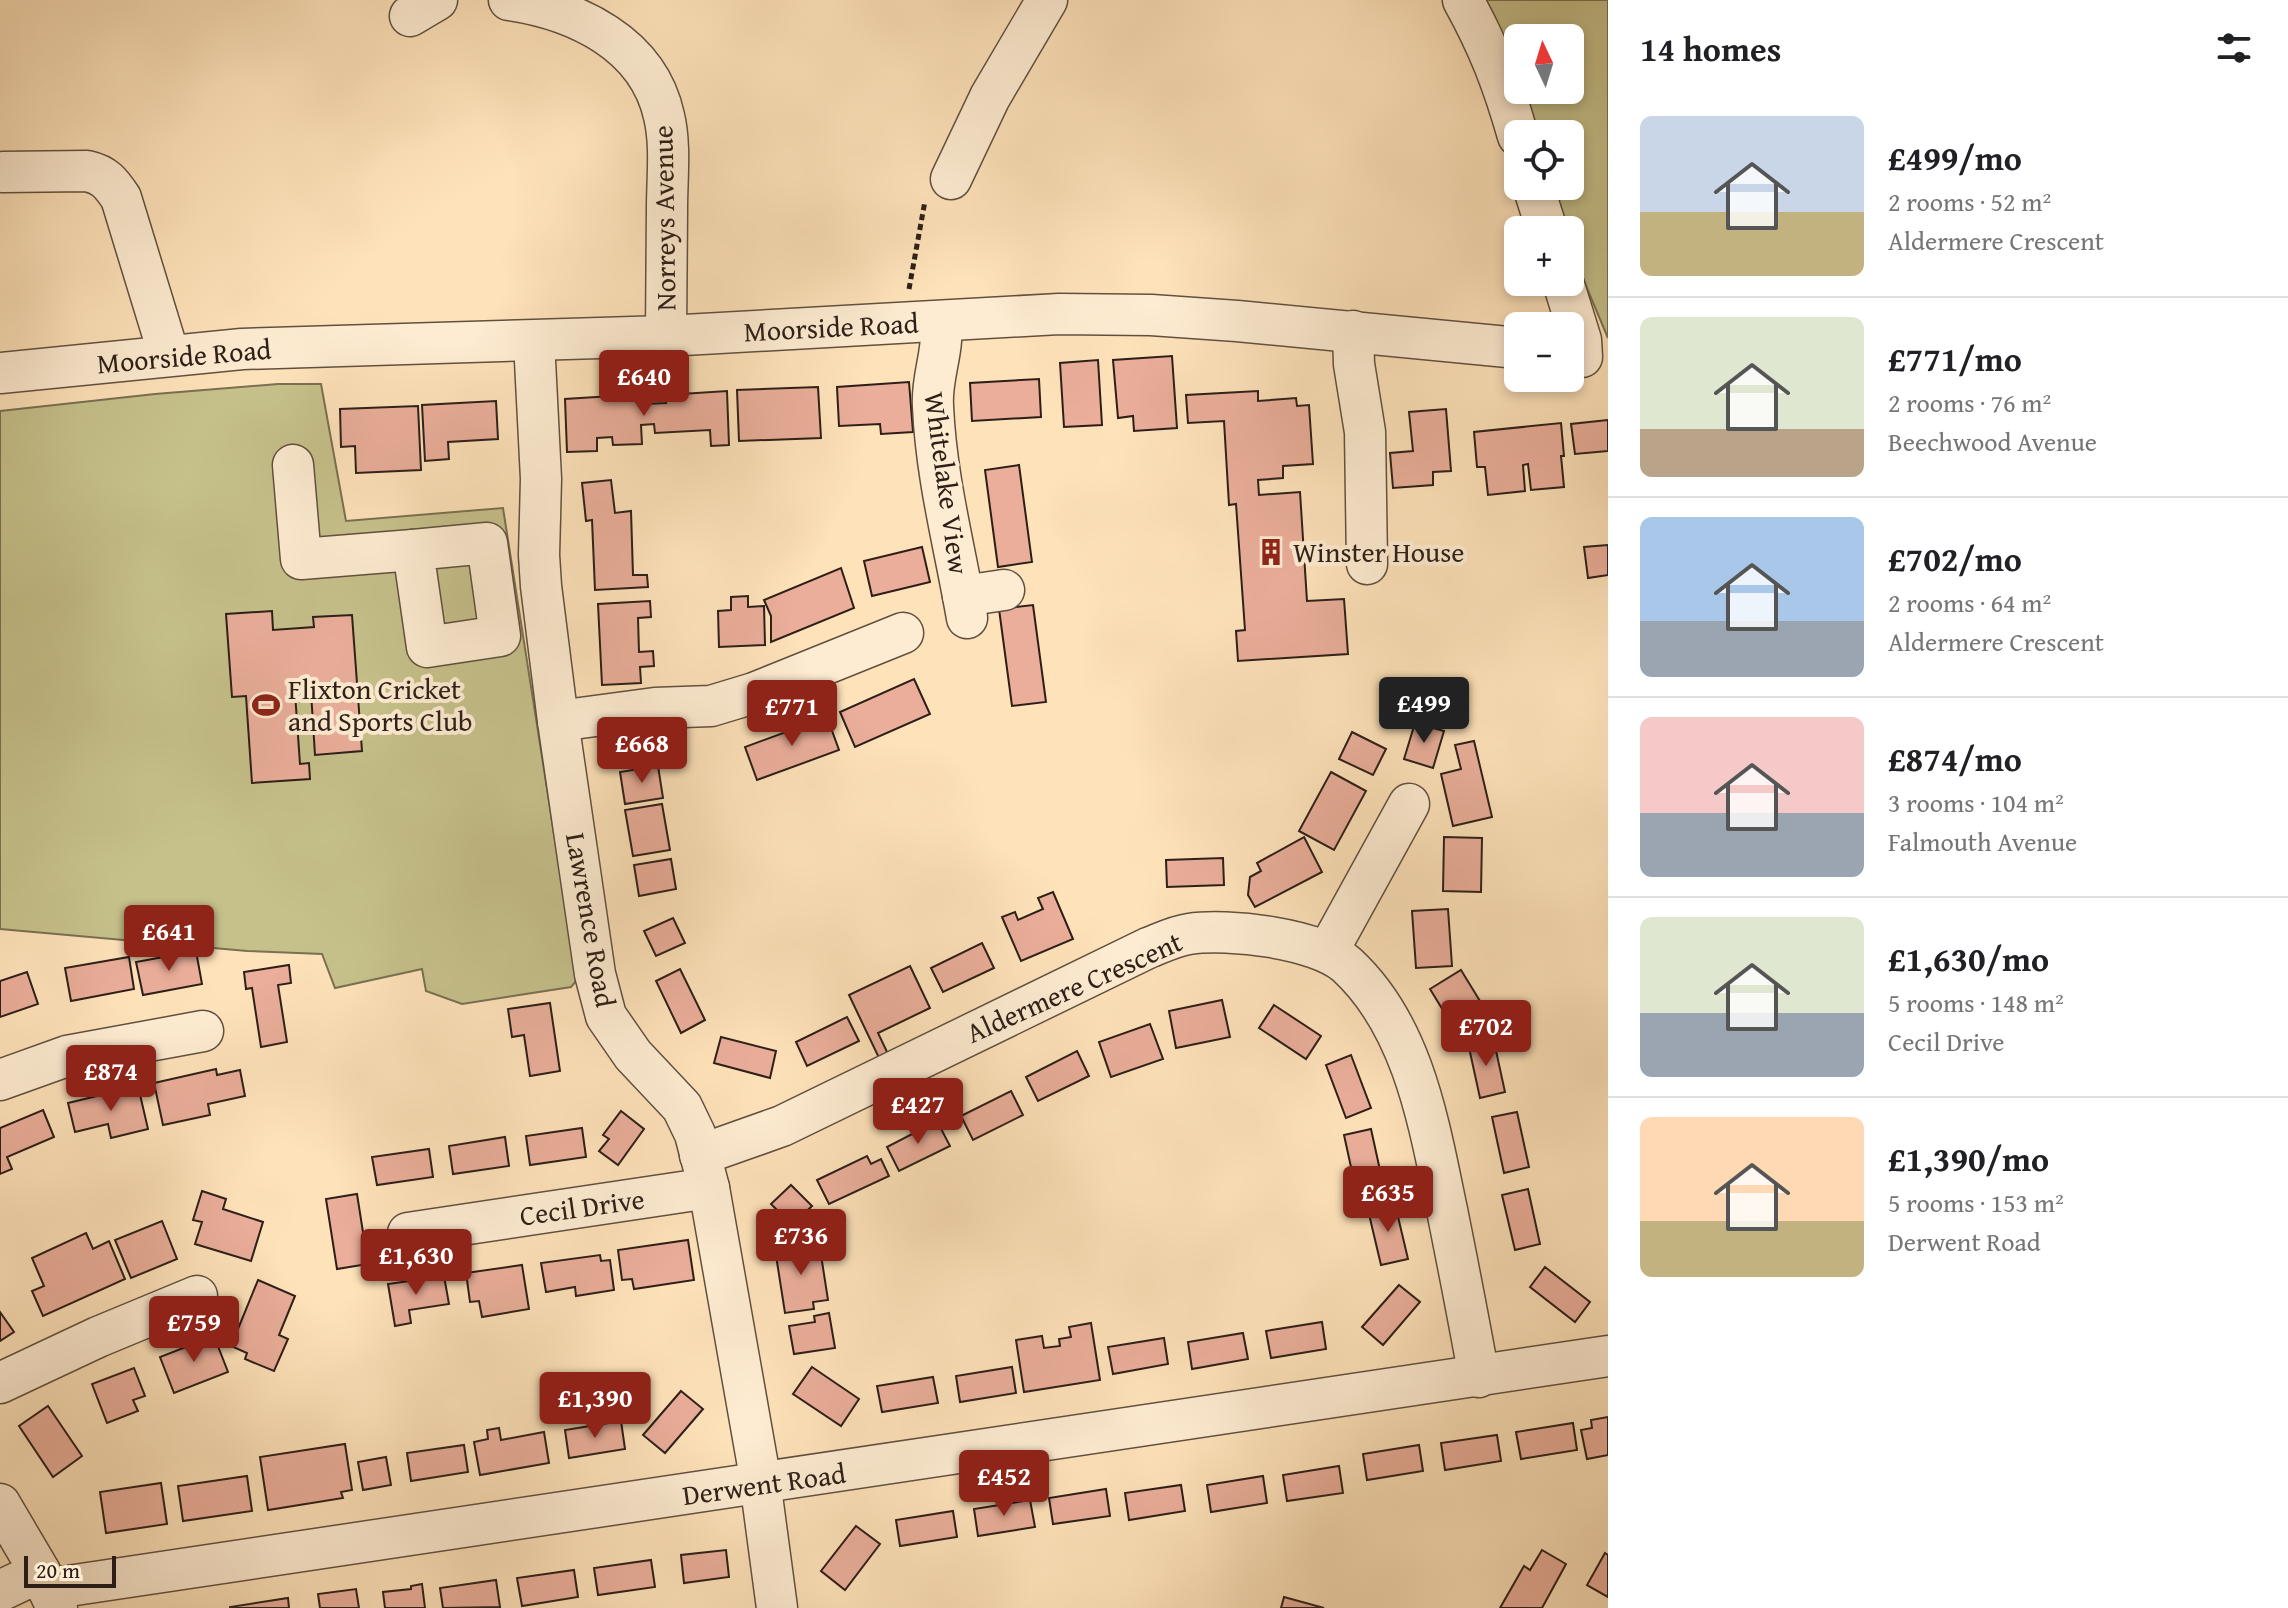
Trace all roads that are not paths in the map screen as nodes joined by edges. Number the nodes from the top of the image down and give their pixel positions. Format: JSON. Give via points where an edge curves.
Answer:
{"nodes":[{"id":1,"x":509,"y":0,"type":"edge"},
{"id":2,"x":1047,"y":0,"type":"edge"},
{"id":3,"x":1463,"y":0,"type":"edge"},
{"id":4,"x":1513,"y":120,"type":"edge"},
{"id":5,"x":3,"y":172,"type":"dead end"},
{"id":6,"x":951,"y":179,"type":"road end"},
{"id":7,"x":1567,"y":296,"type":"edge"},
{"id":8,"x":926,"y":322,"type":"junction"},
{"id":9,"x":1353,"y":331,"type":"junction"},
{"id":10,"x":666,"y":336,"type":"junction"},
{"id":11,"x":534,"y":341,"type":"junction"},
{"id":12,"x":1504,"y":347,"type":"edge"},
{"id":13,"x":169,"y":355,"type":"junction"},
{"id":14,"x":1587,"y":357,"type":"edge"},
{"id":15,"x":0,"y":373,"type":"edge"},
{"id":16,"x":293,"y":465,"type":"dead end"},
{"id":17,"x":413,"y":550,"type":"junction"},
{"id":18,"x":1367,"y":564,"type":"dead end"},
{"id":19,"x":541,"y":586,"type":"junction"},
{"id":20,"x":1004,"y":590,"type":"dead end"},
{"id":21,"x":494,"y":593,"type":"junction"},
{"id":22,"x":903,"y":633,"type":"dead end"},
{"id":23,"x":558,"y":721,"type":"junction"},
{"id":24,"x":1409,"y":804,"type":"dead end"},
{"id":25,"x":1328,"y":951,"type":"junction"},
{"id":26,"x":203,"y":1031,"type":"dead end"},
{"id":27,"x":0,"y":1080,"type":"edge"},
{"id":28,"x":704,"y":1172,"type":"junction"},
{"id":29,"x":408,"y":1233,"type":"dead end"},
{"id":30,"x":197,"y":1296,"type":"dead end"},
{"id":31,"x":1608,"y":1356,"type":"edge"},
{"id":32,"x":1479,"y":1377,"type":"junction"},
{"id":33,"x":0,"y":1383,"type":"edge"},
{"id":34,"x":761,"y":1484,"type":"junction"},
{"id":35,"x":0,"y":1504,"type":"edge"},
{"id":36,"x":48,"y":1590,"type":"edge"},
{"id":37,"x":0,"y":1591,"type":"edge"},
{"id":38,"x":777,"y":1608,"type":"edge"}],
"edges":[{"from":1,"to":10,"type":"street","name":"Norreys Avenue","via":[[595,26],[629,52],[652,83],[664,116],[667,155]]},
{"from":2,"to":6,"type":"street","via":[[990,97]]},
{"from":3,"to":4,"type":"street","via":[[1487,43]]},
{"from":5,"to":13,"type":"street","via":[[87,171],[110,181],[121,198]]},
{"from":7,"to":14,"type":"street"},
{"from":8,"to":9,"type":"street","name":"Moorside Road","via":[[1151,315]]},
{"from":8,"to":10,"type":"street","name":"Moorside Road"},
{"from":8,"to":20,"type":"street","name":"Whitelake View","via":[[941,354],[932,405],[965,607]]},
{"from":9,"to":12,"type":"street","name":"Moorside Road"},
{"from":9,"to":18,"type":"street","via":[[1365,432]]},
{"from":10,"to":11,"type":"street","name":"Moorside Road"},
{"from":11,"to":13,"type":"street","name":"Moorside Road"},
{"from":11,"to":19,"type":"street","name":"Lawrence Road"},
{"from":13,"to":15,"type":"street","name":"Moorside Road"},
{"from":16,"to":17,"type":"street","via":[[301,559]]},
{"from":17,"to":21,"type":"street","via":[[487,543]]},
{"from":17,"to":21,"type":"street","via":[[427,647],[500,636]]},
{"from":19,"to":21,"type":"street"},
{"from":19,"to":23,"type":"street","name":"Lawrence Road"},
{"from":22,"to":23,"type":"street","via":[[711,706]]},
{"from":23,"to":28,"type":"street","name":"Lawrence Road","via":[[595,974],[606,1016],[633,1055],[682,1107]]},
{"from":24,"to":25,"type":"street"},
{"from":25,"to":28,"type":"street","name":"Aldermere Crescent","via":[[1216,931],[1148,948],[782,1126]]},
{"from":25,"to":32,"type":"street","name":"Aldermere Crescent","via":[[1375,998],[1399,1035],[1413,1073],[1432,1140]]},
{"from":26,"to":27,"type":"street","via":[[67,1056]]},
{"from":28,"to":29,"type":"street","name":"Cecil Drive"},
{"from":28,"to":34,"type":"street","name":"Lawrence Road"},
{"from":30,"to":33,"type":"street"},
{"from":31,"to":32,"type":"street","name":"Derwent Road"},
{"from":32,"to":34,"type":"street","name":"Derwent Road"},
{"from":34,"to":36,"type":"street","name":"Derwent Road"},
{"from":34,"to":38,"type":"street","name":"Lawrence Road"},
{"from":35,"to":36,"type":"street"},
{"from":36,"to":37,"type":"street","name":"Derwent Road"}]}
